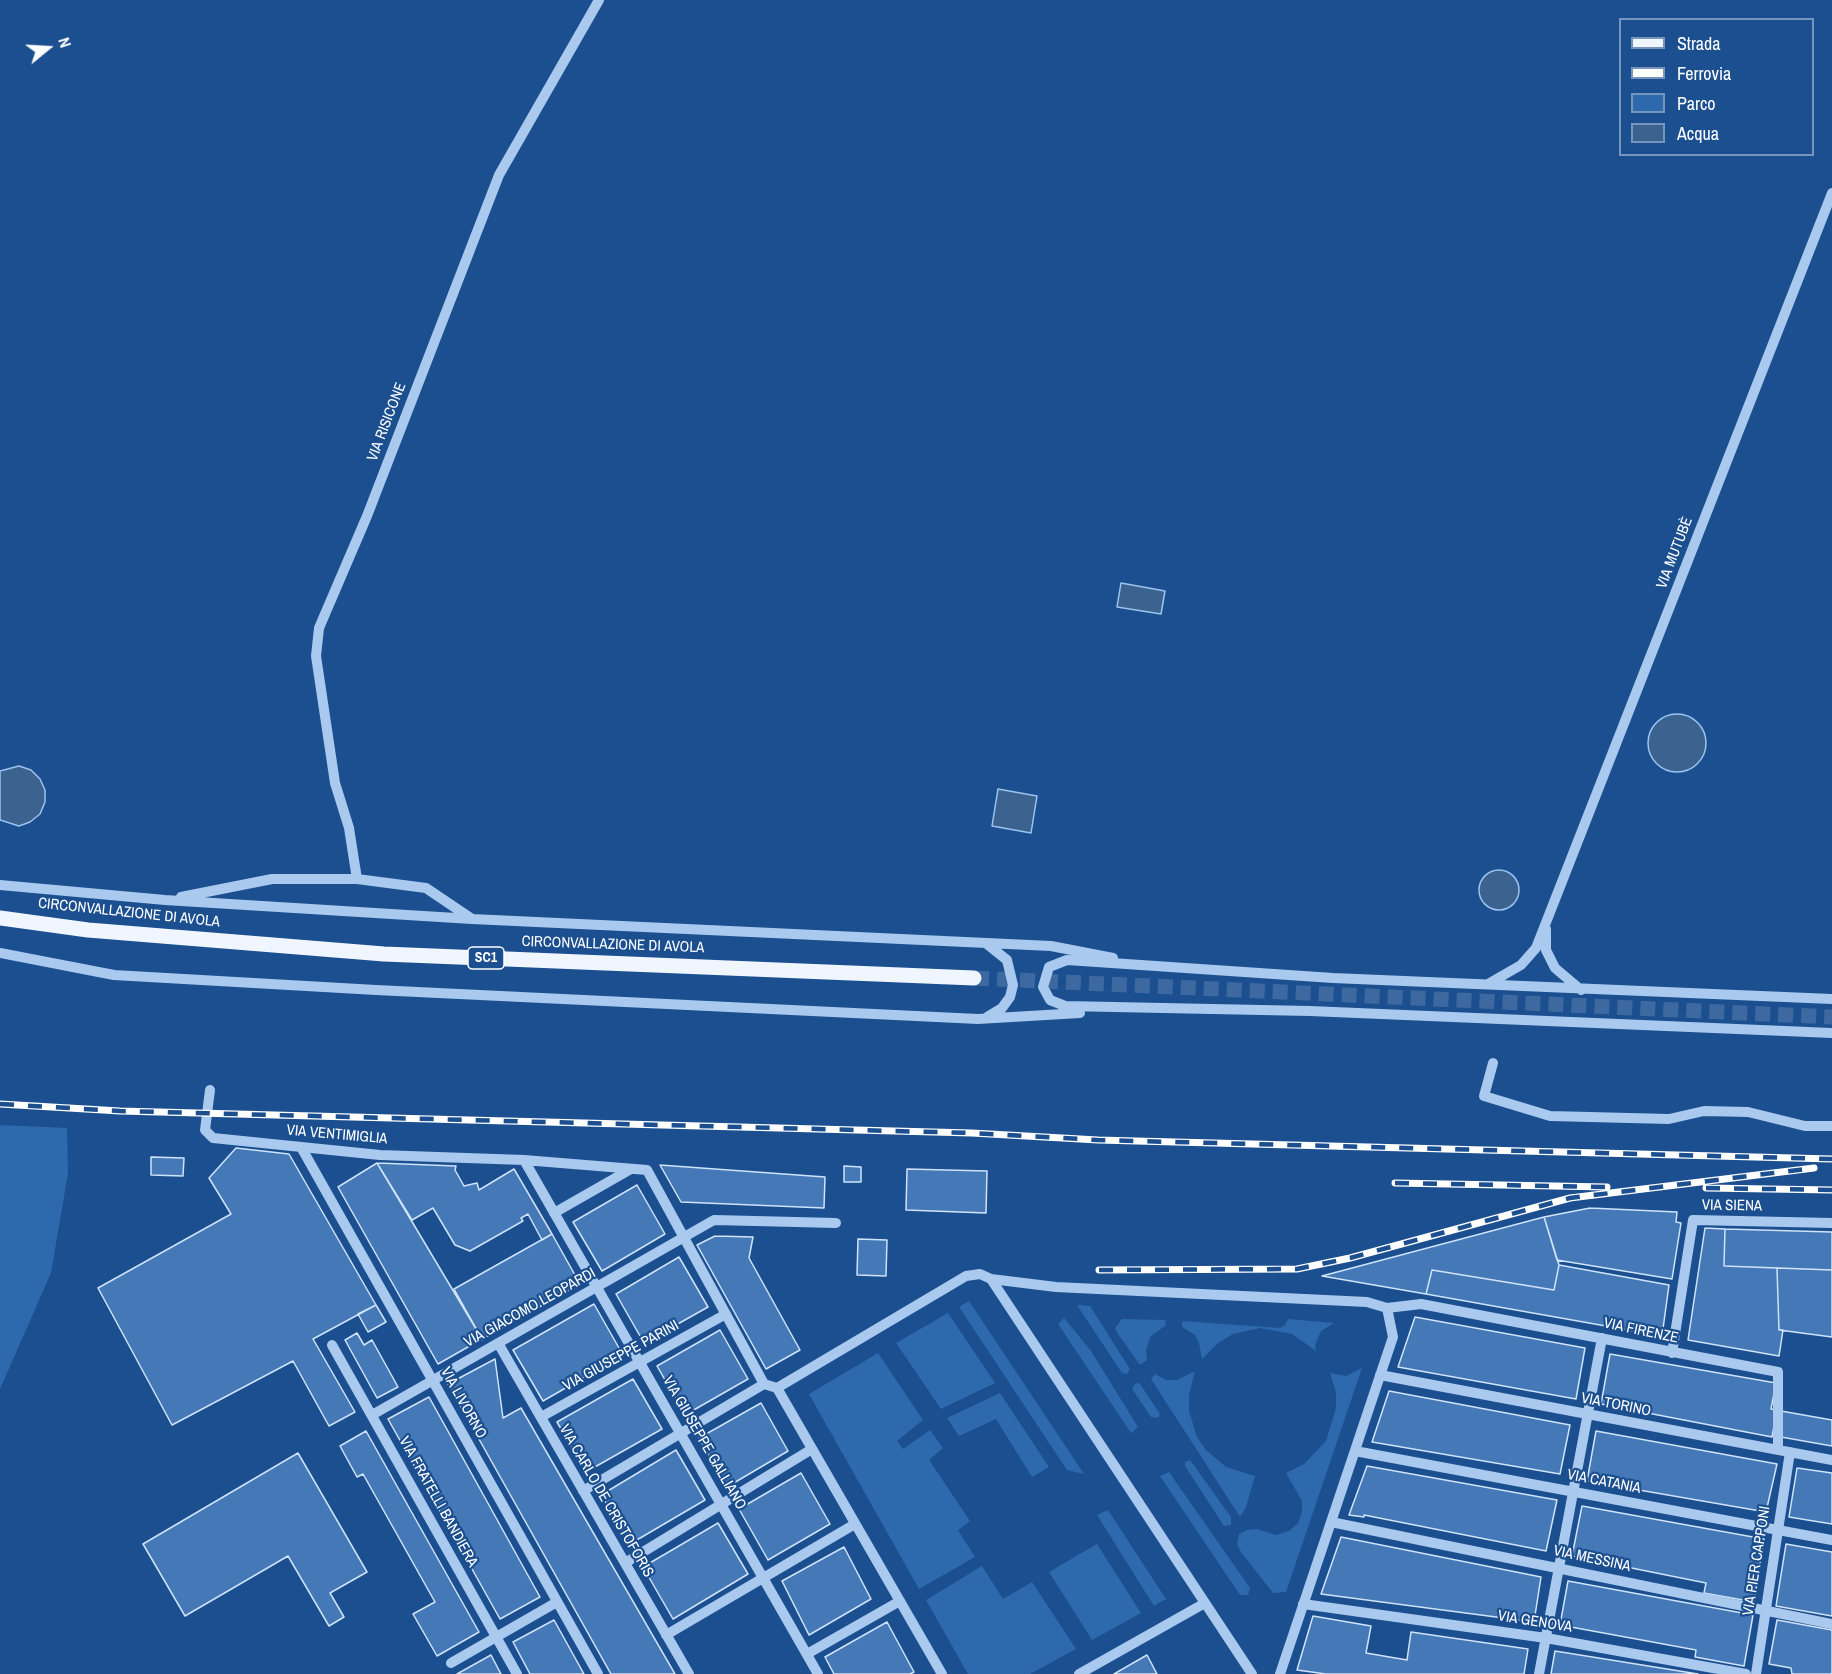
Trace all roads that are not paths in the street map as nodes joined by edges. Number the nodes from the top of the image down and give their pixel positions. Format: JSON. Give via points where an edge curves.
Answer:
{"nodes":[{"id":1,"x":599,"y":0,"type":"edge"},
{"id":2,"x":1832,"y":193,"type":"edge"},
{"id":3,"x":357,"y":879,"type":"junction"},
{"id":4,"x":0,"y":885,"type":"edge"},
{"id":5,"x":165,"y":900,"type":"junction"},
{"id":6,"x":0,"y":918,"type":"edge"},
{"id":7,"x":472,"y":919,"type":"junction"},
{"id":8,"x":1545,"y":925,"type":"junction"},
{"id":9,"x":974,"y":941,"type":"junction"},
{"id":10,"x":0,"y":952,"type":"edge"},
{"id":11,"x":1164,"y":967,"type":"junction"},
{"id":12,"x":974,"y":978,"type":"tunnel mouth"},
{"id":13,"x":1488,"y":984,"type":"junction"},
{"id":14,"x":1581,"y":990,"type":"junction"},
{"id":15,"x":1832,"y":999,"type":"edge"},
{"id":16,"x":1161,"y":1008,"type":"junction"},
{"id":17,"x":978,"y":1019,"type":"junction"},
{"id":18,"x":1832,"y":1034,"type":"edge"},
{"id":19,"x":1493,"y":1063,"type":"dead end"},
{"id":20,"x":210,"y":1090,"type":"dead end"},
{"id":21,"x":1832,"y":1126,"type":"edge"},
{"id":22,"x":301,"y":1147,"type":"junction"},
{"id":23,"x":524,"y":1160,"type":"junction"},
{"id":24,"x":631,"y":1169,"type":"junction"},
{"id":25,"x":554,"y":1213,"type":"junction"},
{"id":26,"x":836,"y":1222,"type":"dead end"},
{"id":27,"x":1832,"y":1223,"type":"edge"},
{"id":28,"x":685,"y":1237,"type":"junction"},
{"id":29,"x":991,"y":1279,"type":"junction"},
{"id":30,"x":597,"y":1287,"type":"junction"},
{"id":31,"x":1387,"y":1308,"type":"junction"},
{"id":32,"x":726,"y":1314,"type":"junction"},
{"id":33,"x":1602,"y":1338,"type":"junction"},
{"id":34,"x":498,"y":1343,"type":"junction"},
{"id":35,"x":332,"y":1344,"type":"dead end"},
{"id":36,"x":1672,"y":1353,"type":"junction"},
{"id":37,"x":640,"y":1362,"type":"junction"},
{"id":38,"x":1380,"y":1375,"type":"junction"},
{"id":39,"x":432,"y":1380,"type":"junction"},
{"id":40,"x":764,"y":1384,"type":"junction"},
{"id":41,"x":777,"y":1388,"type":"junction"},
{"id":42,"x":372,"y":1415,"type":"junction"},
{"id":43,"x":1587,"y":1415,"type":"junction"},
{"id":44,"x":541,"y":1417,"type":"junction"},
{"id":45,"x":681,"y":1434,"type":"junction"},
{"id":46,"x":812,"y":1449,"type":"junction"},
{"id":47,"x":1778,"y":1450,"type":"junction"},
{"id":48,"x":1355,"y":1451,"type":"junction"},
{"id":49,"x":1790,"y":1452,"type":"junction"},
{"id":50,"x":1832,"y":1460,"type":"edge"},
{"id":51,"x":583,"y":1491,"type":"junction"},
{"id":52,"x":1573,"y":1492,"type":"junction"},
{"id":53,"x":721,"y":1504,"type":"junction"},
{"id":54,"x":1331,"y":1521,"type":"junction"},
{"id":55,"x":855,"y":1524,"type":"junction"},
{"id":56,"x":1777,"y":1530,"type":"junction"},
{"id":57,"x":1832,"y":1540,"type":"edge"},
{"id":58,"x":625,"y":1563,"type":"junction"},
{"id":59,"x":1559,"y":1567,"type":"junction"},
{"id":60,"x":763,"y":1578,"type":"junction"},
{"id":61,"x":900,"y":1601,"type":"junction"},
{"id":62,"x":557,"y":1602,"type":"junction"},
{"id":63,"x":1205,"y":1603,"type":"junction"},
{"id":64,"x":1304,"y":1604,"type":"junction"},
{"id":65,"x":1764,"y":1611,"type":"junction"},
{"id":66,"x":1832,"y":1624,"type":"edge"},
{"id":67,"x":666,"y":1635,"type":"junction"},
{"id":68,"x":496,"y":1637,"type":"junction"},
{"id":69,"x":1546,"y":1638,"type":"junction"},
{"id":70,"x":807,"y":1654,"type":"junction"},
{"id":71,"x":452,"y":1663,"type":"dead end"},
{"id":72,"x":938,"y":1673,"type":"edge"},
{"id":73,"x":517,"y":1674,"type":"edge"},
{"id":74,"x":598,"y":1674,"type":"edge"},
{"id":75,"x":689,"y":1674,"type":"edge"},
{"id":76,"x":818,"y":1674,"type":"edge"},
{"id":77,"x":1079,"y":1674,"type":"edge"},
{"id":78,"x":1252,"y":1674,"type":"edge"},
{"id":79,"x":1280,"y":1674,"type":"edge"},
{"id":80,"x":1539,"y":1674,"type":"edge"},
{"id":81,"x":1746,"y":1674,"type":"edge"},
{"id":82,"x":1756,"y":1674,"type":"edge"}],
"edges":[{"from":1,"to":3,"type":"street","name":"VIA RISICONE","via":[[499,175],[367,516],[319,628],[316,656],[335,783],[349,828]]},
{"from":2,"to":8,"type":"street","name":"VIA MUTUBÈ"},
{"from":3,"to":5,"type":"street","via":[[272,879]]},
{"from":3,"to":7,"type":"street","via":[[426,888]]},
{"from":4,"to":5,"type":"street"},
{"from":5,"to":7,"type":"street"},
{"from":6,"to":12,"type":"main road","name":"CIRCONVALLAZIONE DI AVOLA","number":"SC1","via":[[88,930],[384,954]]},
{"from":7,"to":9,"type":"street"},
{"from":8,"to":13,"type":"street","name":"VIA MUTUBÈ","via":[[1536,948],[1521,965]]},
{"from":8,"to":14,"type":"street","via":[[1546,950],[1555,968]]},
{"from":9,"to":11,"type":"street","via":[[1051,946]]},
{"from":9,"to":17,"type":"street","via":[[988,944],[1007,960],[1013,985],[1002,1008],[992,1016]]},
{"from":10,"to":17,"type":"street","via":[[114,975]]},
{"from":11,"to":13,"type":"street"},
{"from":11,"to":16,"type":"street","via":[[1067,960],[1049,967],[1044,979],[1046,994],[1057,1004]]},
{"from":13,"to":14,"type":"street"},
{"from":14,"to":15,"type":"street"},
{"from":16,"to":17,"type":"street"},
{"from":16,"to":18,"type":"street"},
{"from":19,"to":21,"type":"street","via":[[1484,1096],[1550,1116],[1670,1119],[1704,1111],[1748,1112],[1805,1126]]},
{"from":20,"to":22,"type":"street","name":"VIA VENTIMIGLIA","via":[[205,1130],[213,1138]]},
{"from":22,"to":23,"type":"street","name":"VIA VENTIMIGLIA","via":[[380,1155]]},
{"from":22,"to":39,"type":"street","name":"VIA LIVORNO"},
{"from":23,"to":24,"type":"street","name":"VIA VENTIMIGLIA"},
{"from":23,"to":25,"type":"street","name":"VIA GIUSEPPE GALLIANO"},
{"from":24,"to":25,"type":"street"},
{"from":24,"to":28,"type":"street","via":[[647,1170]]},
{"from":25,"to":30,"type":"street","name":"VIA GIUSEPPE GALLIANO"},
{"from":26,"to":28,"type":"street","name":"VIA GIACOMO LEOPARDI","via":[[714,1220]]},
{"from":27,"to":36,"type":"street","name":"VIA SIENA","via":[[1693,1220]]},
{"from":28,"to":30,"type":"street","name":"VIA GIACOMO LEOPARDI"},
{"from":28,"to":32,"type":"street"},
{"from":29,"to":31,"type":"street","name":"VIA FIRENZE","via":[[1056,1287],[1367,1302]]},
{"from":29,"to":41,"type":"street","name":"VIA FIRENZE","via":[[966,1276]]},
{"from":29,"to":63,"type":"street"},
{"from":30,"to":34,"type":"street","name":"VIA GIACOMO LEOPARDI"},
{"from":30,"to":37,"type":"street","name":"VIA GIUSEPPE GALLIANO"},
{"from":31,"to":33,"type":"street","name":"VIA FIRENZE","via":[[1421,1304]]},
{"from":31,"to":38,"type":"street","via":[[1393,1337]]},
{"from":32,"to":37,"type":"street","name":"VIA GIUSEPPE PARINI"},
{"from":32,"to":40,"type":"street"},
{"from":33,"to":36,"type":"street","name":"VIA FIRENZE"},
{"from":33,"to":43,"type":"street"},
{"from":34,"to":39,"type":"street","name":"VIA GIACOMO LEOPARDI"},
{"from":34,"to":44,"type":"street","name":"VIA CARLO DE CRISTOFORIS"},
{"from":35,"to":42,"type":"street","name":"VIA FRATELLI BANDIERA"},
{"from":36,"to":47,"type":"street","name":"VIA FIRENZE","via":[[1778,1372]]},
{"from":37,"to":44,"type":"street","name":"VIA GIUSEPPE PARINI"},
{"from":37,"to":45,"type":"street","name":"VIA GIUSEPPE GALLIANO"},
{"from":38,"to":43,"type":"street","name":"VIA TORINO"},
{"from":38,"to":48,"type":"street"},
{"from":39,"to":42,"type":"street","name":"VIA GIACOMO LEOPARDI"},
{"from":39,"to":62,"type":"street","name":"VIA LIVORNO"},
{"from":40,"to":41,"type":"street"},
{"from":40,"to":45,"type":"street"},
{"from":41,"to":46,"type":"street"},
{"from":42,"to":68,"type":"street","name":"VIA FRATELLI BANDIERA"},
{"from":43,"to":47,"type":"street","name":"VIA TORINO"},
{"from":43,"to":52,"type":"street"},
{"from":44,"to":51,"type":"street","name":"VIA CARLO DE CRISTOFORIS"},
{"from":45,"to":51,"type":"street"},
{"from":45,"to":53,"type":"street","name":"VIA GIUSEPPE GALLIANO"},
{"from":46,"to":53,"type":"street"},
{"from":46,"to":55,"type":"street"},
{"from":47,"to":49,"type":"street","name":"VIA TORINO"},
{"from":48,"to":52,"type":"street","name":"VIA CATANIA"},
{"from":48,"to":54,"type":"street"},
{"from":49,"to":50,"type":"street","name":"VIA TORINO"},
{"from":49,"to":56,"type":"street","name":"VIA PIER CAPPONI"},
{"from":51,"to":58,"type":"street","name":"VIA CARLO DE CRISTOFORIS"},
{"from":52,"to":56,"type":"street","name":"VIA CATANIA"},
{"from":52,"to":59,"type":"street"},
{"from":53,"to":58,"type":"street"},
{"from":53,"to":60,"type":"street","name":"VIA GIUSEPPE GALLIANO"},
{"from":54,"to":59,"type":"street","name":"VIA MESSINA"},
{"from":54,"to":64,"type":"street"},
{"from":55,"to":60,"type":"street"},
{"from":55,"to":61,"type":"street"},
{"from":56,"to":57,"type":"street","name":"VIA CATANIA"},
{"from":56,"to":65,"type":"street","name":"VIA PIER CAPPONI"},
{"from":58,"to":67,"type":"street","name":"VIA CARLO DE CRISTOFORIS"},
{"from":59,"to":65,"type":"street","name":"VIA MESSINA"},
{"from":59,"to":69,"type":"street"},
{"from":60,"to":67,"type":"street"},
{"from":60,"to":70,"type":"street","name":"VIA GIUSEPPE GALLIANO"},
{"from":61,"to":70,"type":"street"},
{"from":61,"to":72,"type":"street"},
{"from":62,"to":68,"type":"street"},
{"from":62,"to":74,"type":"street","name":"VIA LIVORNO"},
{"from":63,"to":77,"type":"street"},
{"from":63,"to":78,"type":"street"},
{"from":64,"to":69,"type":"street","name":"VIA GENOVA"},
{"from":64,"to":79,"type":"street"},
{"from":65,"to":66,"type":"street","name":"VIA MESSINA"},
{"from":65,"to":82,"type":"street","name":"VIA PIER CAPPONI"},
{"from":67,"to":75,"type":"street","name":"VIA CARLO DE CRISTOFORIS"},
{"from":68,"to":71,"type":"street"},
{"from":68,"to":73,"type":"street","name":"VIA FRATELLI BANDIERA"},
{"from":69,"to":80,"type":"street"},
{"from":69,"to":81,"type":"street","name":"VIA GENOVA"},
{"from":70,"to":76,"type":"street","name":"VIA GIUSEPPE GALLIANO"}]}
